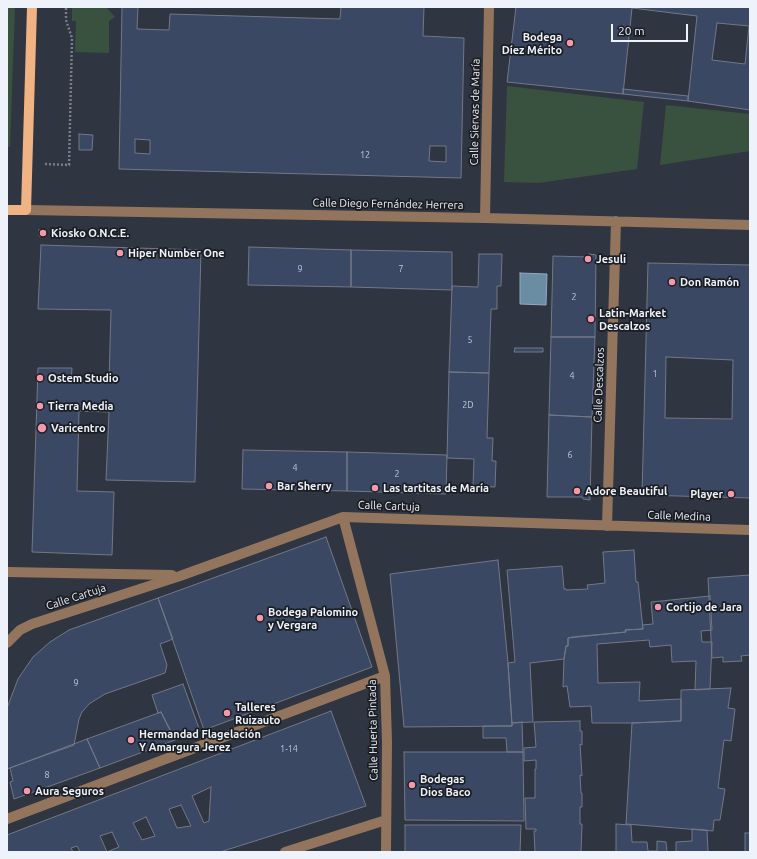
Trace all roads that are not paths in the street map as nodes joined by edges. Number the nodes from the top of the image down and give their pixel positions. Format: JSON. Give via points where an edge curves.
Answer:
{"nodes":[{"id":1,"x":32,"y":7,"type":"edge"},
{"id":2,"x":490,"y":7,"type":"edge"},
{"id":3,"x":7,"y":210,"type":"edge"},
{"id":4,"x":26,"y":210,"type":"junction"},
{"id":5,"x":485,"y":218,"type":"junction"},
{"id":6,"x":616,"y":221,"type":"junction"},
{"id":7,"x":750,"y":225,"type":"edge"},
{"id":8,"x":343,"y":517,"type":"junction"},
{"id":9,"x":607,"y":526,"type":"junction"},
{"id":10,"x":750,"y":530,"type":"edge"},
{"id":11,"x":7,"y":572,"type":"edge"},
{"id":12,"x":180,"y":576,"type":"junction"},
{"id":13,"x":7,"y":643,"type":"edge"},
{"id":14,"x":385,"y":676,"type":"junction"},
{"id":15,"x":7,"y":819,"type":"edge"},
{"id":16,"x":386,"y":820,"type":"junction"},
{"id":17,"x":285,"y":852,"type":"edge"},
{"id":18,"x":386,"y":852,"type":"edge"}],
"edges":[{"from":1,"to":4,"type":"main road"},
{"from":2,"to":5,"type":"street","name":"Calle Siervas de María"},
{"from":3,"to":4,"type":"main road"},
{"from":4,"to":5,"type":"street","name":"Calle Diego Fernández Herrera"},
{"from":5,"to":6,"type":"street","name":"Calle Diego Fernández Herrera"},
{"from":6,"to":7,"type":"street","name":"Calle Diego Fernández Herrera"},
{"from":6,"to":9,"type":"street","name":"Calle Descalzos"},
{"from":8,"to":9,"type":"street","name":"Calle Cartuja"},
{"from":8,"to":12,"type":"street","name":"Calle Cartuja"},
{"from":8,"to":14,"type":"street","name":"Calle Huerta Pintada"},
{"from":9,"to":10,"type":"street","name":"Calle Medina"},
{"from":11,"to":12,"type":"street","name":"Calle Cartuja"},
{"from":12,"to":13,"type":"street","name":"Calle Cartuja","via":[[32,624],[20,630]]},
{"from":14,"to":15,"type":"street"},
{"from":14,"to":16,"type":"street","name":"Calle Huerta Pintada"},
{"from":16,"to":17,"type":"street"},
{"from":16,"to":18,"type":"street","name":"Calle Huerta Pintada"}]}
